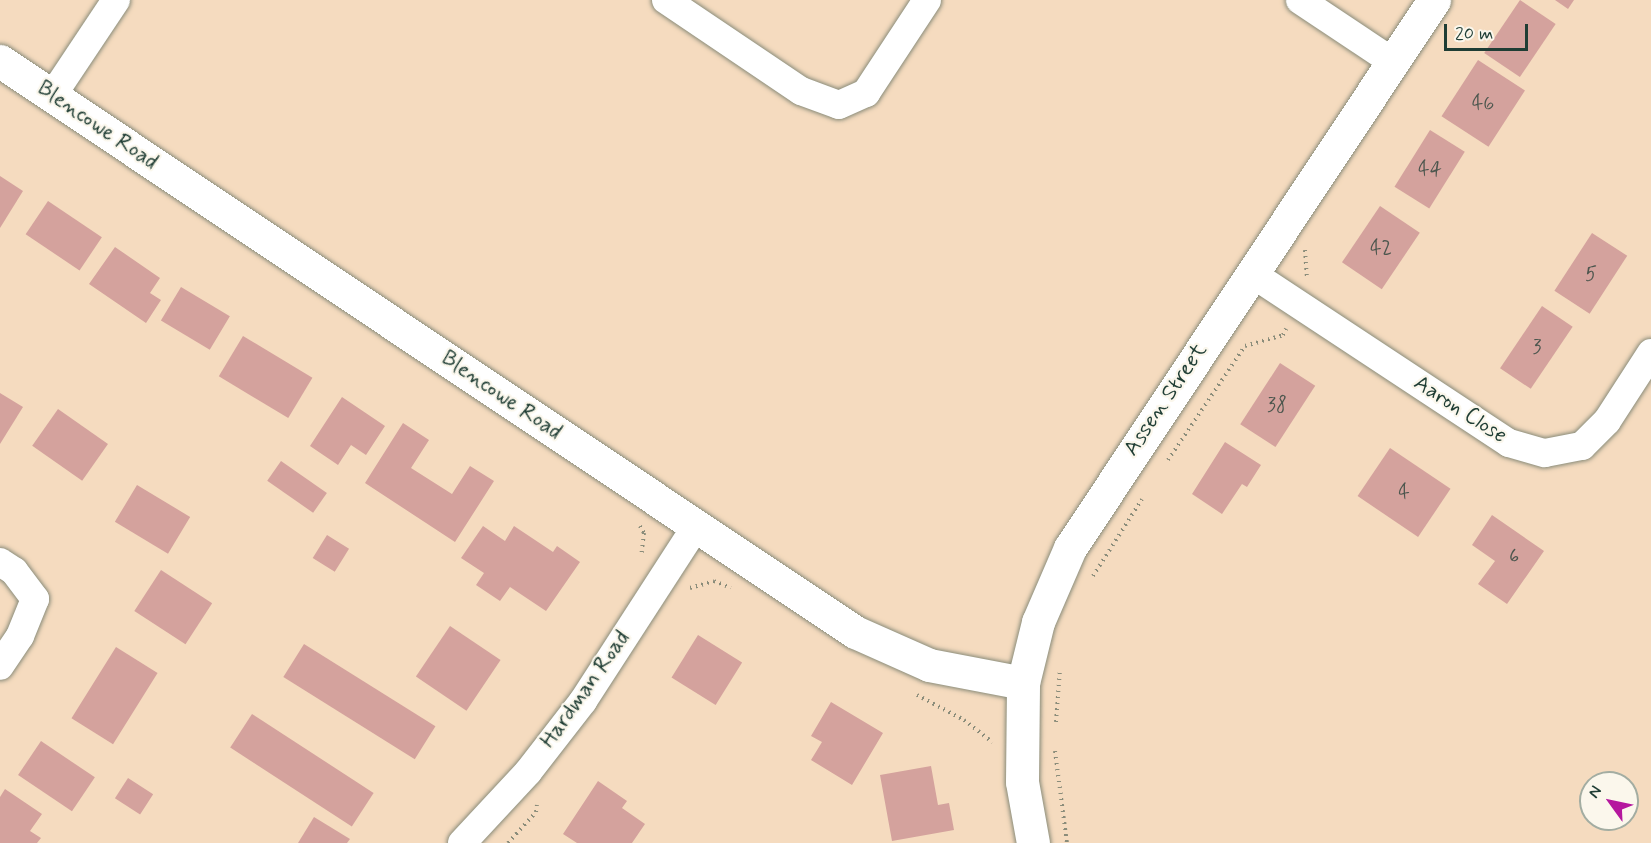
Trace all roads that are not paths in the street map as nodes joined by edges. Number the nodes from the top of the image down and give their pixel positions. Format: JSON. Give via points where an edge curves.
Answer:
{"nodes":[{"id":1,"x":116,"y":0,"type":"edge"},
{"id":2,"x":666,"y":0,"type":"edge"},
{"id":3,"x":927,"y":0,"type":"edge"},
{"id":4,"x":1300,"y":0,"type":"edge"},
{"id":5,"x":1434,"y":0,"type":"edge"},
{"id":6,"x":0,"y":61,"type":"edge"},
{"id":7,"x":1392,"y":62,"type":"junction"},
{"id":8,"x":52,"y":96,"type":"junction"},
{"id":9,"x":1251,"y":273,"type":"junction"},
{"id":10,"x":1651,"y":353,"type":"edge"},
{"id":11,"x":696,"y":526,"type":"junction"},
{"id":12,"x":0,"y":562,"type":"edge"},
{"id":13,"x":0,"y":666,"type":"edge"},
{"id":14,"x":1023,"y":683,"type":"junction"},
{"id":15,"x":462,"y":843,"type":"edge"},
{"id":16,"x":1033,"y":843,"type":"edge"}],
"edges":[{"from":1,"to":8,"type":"street"},
{"from":2,"to":3,"type":"street","via":[[801,91],[839,105],[866,93]]},
{"from":4,"to":7,"type":"street"},
{"from":5,"to":7,"type":"street","name":"Assen Street"},
{"from":6,"to":8,"type":"street","name":"Blencowe Road"},
{"from":7,"to":9,"type":"street","name":"Assen Street"},
{"from":8,"to":11,"type":"street","name":"Blencowe Road"},
{"from":9,"to":10,"type":"street","name":"Aaron Close","via":[[1509,443],[1545,453],[1582,446],[1607,421]]},
{"from":9,"to":14,"type":"street","name":"Assen Street","via":[[1070,548],[1038,622]]},
{"from":11,"to":14,"type":"street","name":"Blencowe Road","via":[[855,632],[929,665]]},
{"from":11,"to":15,"type":"street","name":"Hardman Road","via":[[583,701],[528,772]]},
{"from":12,"to":13,"type":"street","via":[[14,571],[35,599],[20,636]]},
{"from":14,"to":16,"type":"street","name":"Assen Street","via":[[1022,782]]}]}
